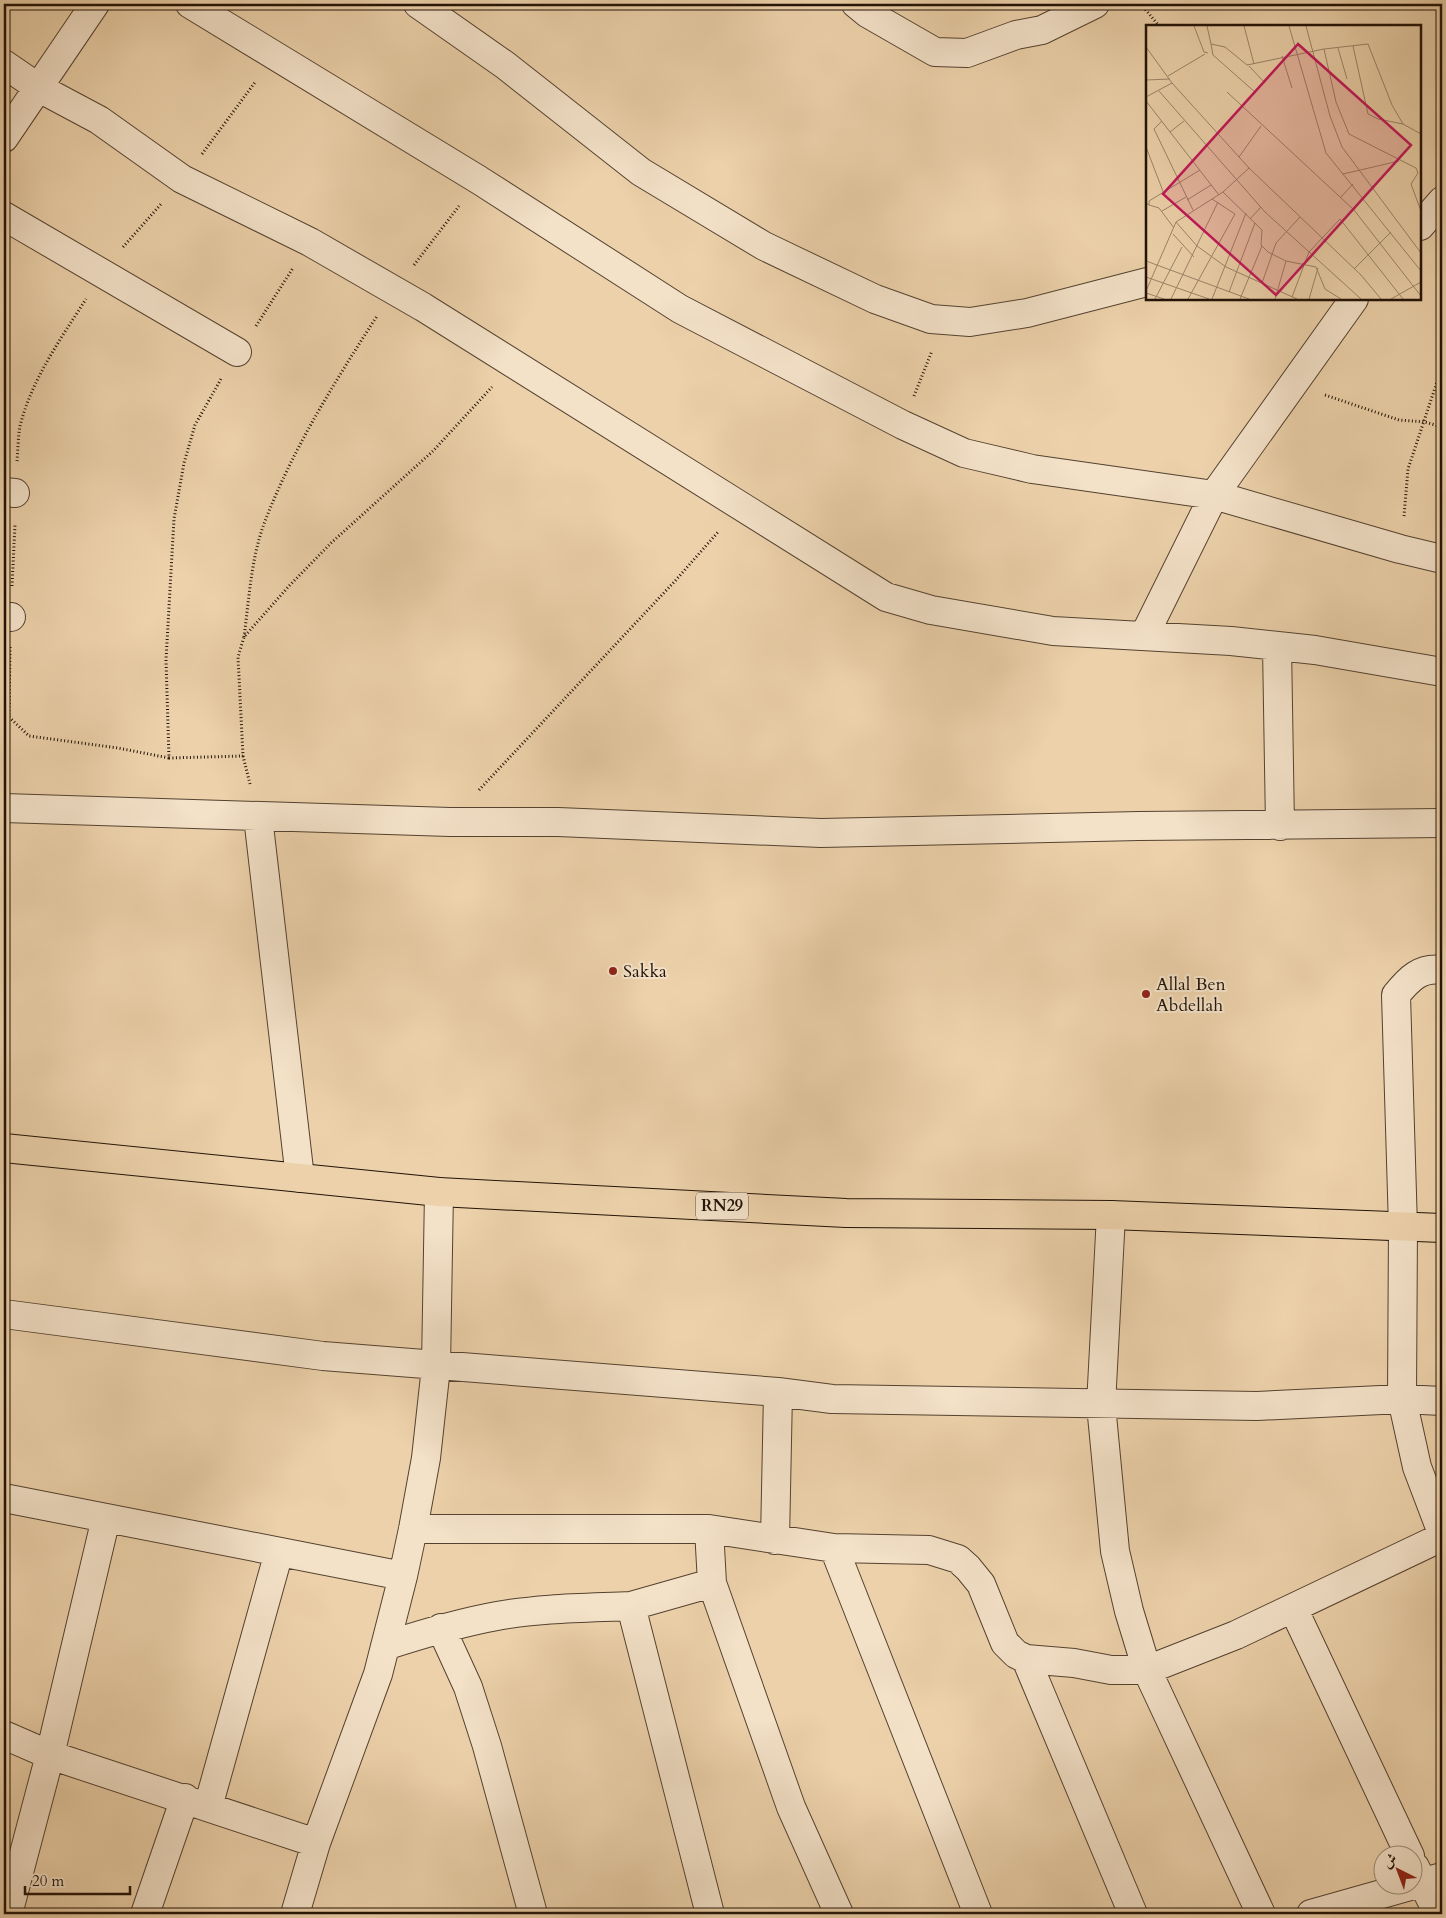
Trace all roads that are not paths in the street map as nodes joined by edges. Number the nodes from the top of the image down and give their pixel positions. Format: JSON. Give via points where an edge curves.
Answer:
{"nodes":[{"id":1,"x":95,"y":4,"type":"edge"},
{"id":2,"x":190,"y":4,"type":"edge"},
{"id":3,"x":418,"y":4,"type":"edge"},
{"id":4,"x":856,"y":4,"type":"edge"},
{"id":5,"x":1095,"y":4,"type":"edge"},
{"id":6,"x":4,"y":64,"type":"edge"},
{"id":7,"x":38,"y":88,"type":"junction"},
{"id":8,"x":4,"y":138,"type":"edge"},
{"id":9,"x":1442,"y":190,"type":"edge"},
{"id":10,"x":1421,"y":196,"type":"edge"},
{"id":11,"x":1442,"y":201,"type":"edge"},
{"id":12,"x":4,"y":216,"type":"edge"},
{"id":13,"x":1421,"y":225,"type":"edge"},
{"id":14,"x":1146,"y":282,"type":"edge"},
{"id":15,"x":1353,"y":300,"type":"edge"},
{"id":16,"x":237,"y":352,"type":"road end"},
{"id":17,"x":1214,"y":495,"type":"junction"},
{"id":18,"x":1442,"y":559,"type":"edge"},
{"id":19,"x":1144,"y":636,"type":"junction"},
{"id":20,"x":1277,"y":646,"type":"junction"},
{"id":21,"x":1442,"y":672,"type":"edge"},
{"id":22,"x":4,"y":808,"type":"edge"},
{"id":23,"x":258,"y":817,"type":"junction"},
{"id":24,"x":1442,"y":823,"type":"edge"},
{"id":25,"x":1280,"y":826,"type":"junction"},
{"id":26,"x":1442,"y":970,"type":"edge"},
{"id":27,"x":4,"y":1148,"type":"edge"},
{"id":28,"x":300,"y":1178,"type":"junction"},
{"id":29,"x":439,"y":1192,"type":"junction"},
{"id":30,"x":1111,"y":1216,"type":"junction"},
{"id":31,"x":1403,"y":1227,"type":"junction"},
{"id":32,"x":1442,"y":1228,"type":"edge"},
{"id":33,"x":4,"y":1314,"type":"edge"},
{"id":34,"x":436,"y":1367,"type":"junction"},
{"id":35,"x":778,"y":1392,"type":"junction"},
{"id":36,"x":1402,"y":1399,"type":"junction"},
{"id":37,"x":1442,"y":1401,"type":"edge"},
{"id":38,"x":1100,"y":1405,"type":"junction"},
{"id":39,"x":4,"y":1498,"type":"edge"},
{"id":40,"x":106,"y":1518,"type":"junction"},
{"id":41,"x":413,"y":1529,"type":"junction"},
{"id":42,"x":709,"y":1529,"type":"junction"},
{"id":43,"x":1442,"y":1535,"type":"edge"},
{"id":44,"x":775,"y":1540,"type":"junction"},
{"id":45,"x":834,"y":1548,"type":"junction"},
{"id":46,"x":279,"y":1552,"type":"junction"},
{"id":47,"x":404,"y":1576,"type":"junction"},
{"id":48,"x":712,"y":1583,"type":"junction"},
{"id":49,"x":631,"y":1606,"type":"junction"},
{"id":50,"x":1294,"y":1610,"type":"junction"},
{"id":51,"x":441,"y":1628,"type":"junction"},
{"id":52,"x":385,"y":1646,"type":"junction"},
{"id":53,"x":1026,"y":1658,"type":"junction"},
{"id":54,"x":1147,"y":1670,"type":"junction"},
{"id":55,"x":4,"y":1735,"type":"edge"},
{"id":56,"x":50,"y":1755,"type":"junction"},
{"id":57,"x":197,"y":1802,"type":"junction"},
{"id":58,"x":316,"y":1843,"type":"junction"},
{"id":59,"x":1405,"y":1846,"type":"edge"},
{"id":60,"x":1426,"y":1875,"type":"edge"},
{"id":61,"x":4,"y":1912,"type":"edge"},
{"id":62,"x":8,"y":1914,"type":"edge"},
{"id":63,"x":145,"y":1914,"type":"edge"},
{"id":64,"x":295,"y":1914,"type":"edge"},
{"id":65,"x":533,"y":1914,"type":"edge"},
{"id":66,"x":710,"y":1914,"type":"edge"},
{"id":67,"x":839,"y":1914,"type":"edge"},
{"id":68,"x":978,"y":1914,"type":"edge"},
{"id":69,"x":1133,"y":1914,"type":"edge"},
{"id":70,"x":1261,"y":1914,"type":"edge"},
{"id":71,"x":1311,"y":1914,"type":"edge"},
{"id":72,"x":1438,"y":1914,"type":"edge"}],
"edges":[{"from":1,"to":7,"type":"street"},
{"from":2,"to":17,"type":"street","via":[[479,180],[680,309],[903,426],[964,453],[1032,469]]},
{"from":3,"to":14,"type":"street","via":[[505,66],[641,172],[764,246],[875,299],[931,319],[970,322],[1027,313]]},
{"from":4,"to":5,"type":"street","via":[[935,52],[967,53],[1016,35],[1042,30]]},
{"from":6,"to":7,"type":"street"},
{"from":7,"to":8,"type":"street"},
{"from":7,"to":19,"type":"street","via":[[99,120],[182,179],[310,242],[394,291],[886,597],[931,610],[1003,624],[1053,631]]},
{"from":9,"to":10,"type":"street"},
{"from":11,"to":13,"type":"street"},
{"from":12,"to":16,"type":"street"},
{"from":15,"to":17,"type":"street"},
{"from":17,"to":18,"type":"street"},
{"from":17,"to":19,"type":"street"},
{"from":19,"to":20,"type":"street"},
{"from":20,"to":21,"type":"street"},
{"from":20,"to":25,"type":"street"},
{"from":22,"to":23,"type":"street"},
{"from":23,"to":25,"type":"street","via":[[558,822],[821,833]]},
{"from":23,"to":28,"type":"street"},
{"from":24,"to":25,"type":"street"},
{"from":26,"to":31,"type":"street","via":[[1430,968],[1410,978],[1396,996]]},
{"from":27,"to":28,"type":"main road","number":"RN29"},
{"from":28,"to":29,"type":"main road","number":"RN29"},
{"from":29,"to":30,"type":"main road","number":"RN29","via":[[846,1213]]},
{"from":29,"to":34,"type":"street"},
{"from":30,"to":31,"type":"main road","number":"RN29"},
{"from":30,"to":38,"type":"street"},
{"from":31,"to":32,"type":"main road","number":"RN29"},
{"from":31,"to":36,"type":"street"},
{"from":33,"to":34,"type":"street","via":[[323,1356]]},
{"from":34,"to":35,"type":"street"},
{"from":34,"to":41,"type":"street","via":[[426,1458]]},
{"from":35,"to":38,"type":"street","via":[[832,1399]]},
{"from":35,"to":44,"type":"street"},
{"from":36,"to":37,"type":"street"},
{"from":36,"to":38,"type":"street","via":[[1257,1406]]},
{"from":36,"to":43,"type":"street","via":[[1417,1467]]},
{"from":38,"to":54,"type":"street","via":[[1115,1551]]},
{"from":39,"to":40,"type":"street"},
{"from":40,"to":46,"type":"street"},
{"from":40,"to":56,"type":"street"},
{"from":41,"to":42,"type":"street"},
{"from":41,"to":47,"type":"street"},
{"from":42,"to":44,"type":"street"},
{"from":42,"to":48,"type":"street"},
{"from":43,"to":50,"type":"street"},
{"from":44,"to":45,"type":"street"},
{"from":45,"to":53,"type":"street","via":[[928,1550],[958,1559],[981,1584],[1005,1643],[1016,1654]]},
{"from":45,"to":68,"type":"street"},
{"from":46,"to":47,"type":"street"},
{"from":46,"to":57,"type":"street"},
{"from":47,"to":52,"type":"street"},
{"from":48,"to":49,"type":"street"},
{"from":48,"to":67,"type":"street","via":[[792,1807]]},
{"from":49,"to":51,"type":"street","via":[[525,1612]]},
{"from":49,"to":66,"type":"street"},
{"from":50,"to":54,"type":"street"},
{"from":50,"to":59,"type":"street"},
{"from":51,"to":52,"type":"street"},
{"from":51,"to":65,"type":"street","via":[[468,1687]]},
{"from":52,"to":58,"type":"street"},
{"from":53,"to":54,"type":"street","via":[[1111,1670]]},
{"from":53,"to":69,"type":"street"},
{"from":54,"to":70,"type":"street"},
{"from":55,"to":56,"type":"street"},
{"from":56,"to":57,"type":"street"},
{"from":56,"to":62,"type":"street"},
{"from":57,"to":58,"type":"street"},
{"from":57,"to":63,"type":"street"},
{"from":58,"to":64,"type":"street"},
{"from":60,"to":71,"type":"street"},
{"from":60,"to":72,"type":"street"},
{"from":61,"to":62,"type":"street"}]}
